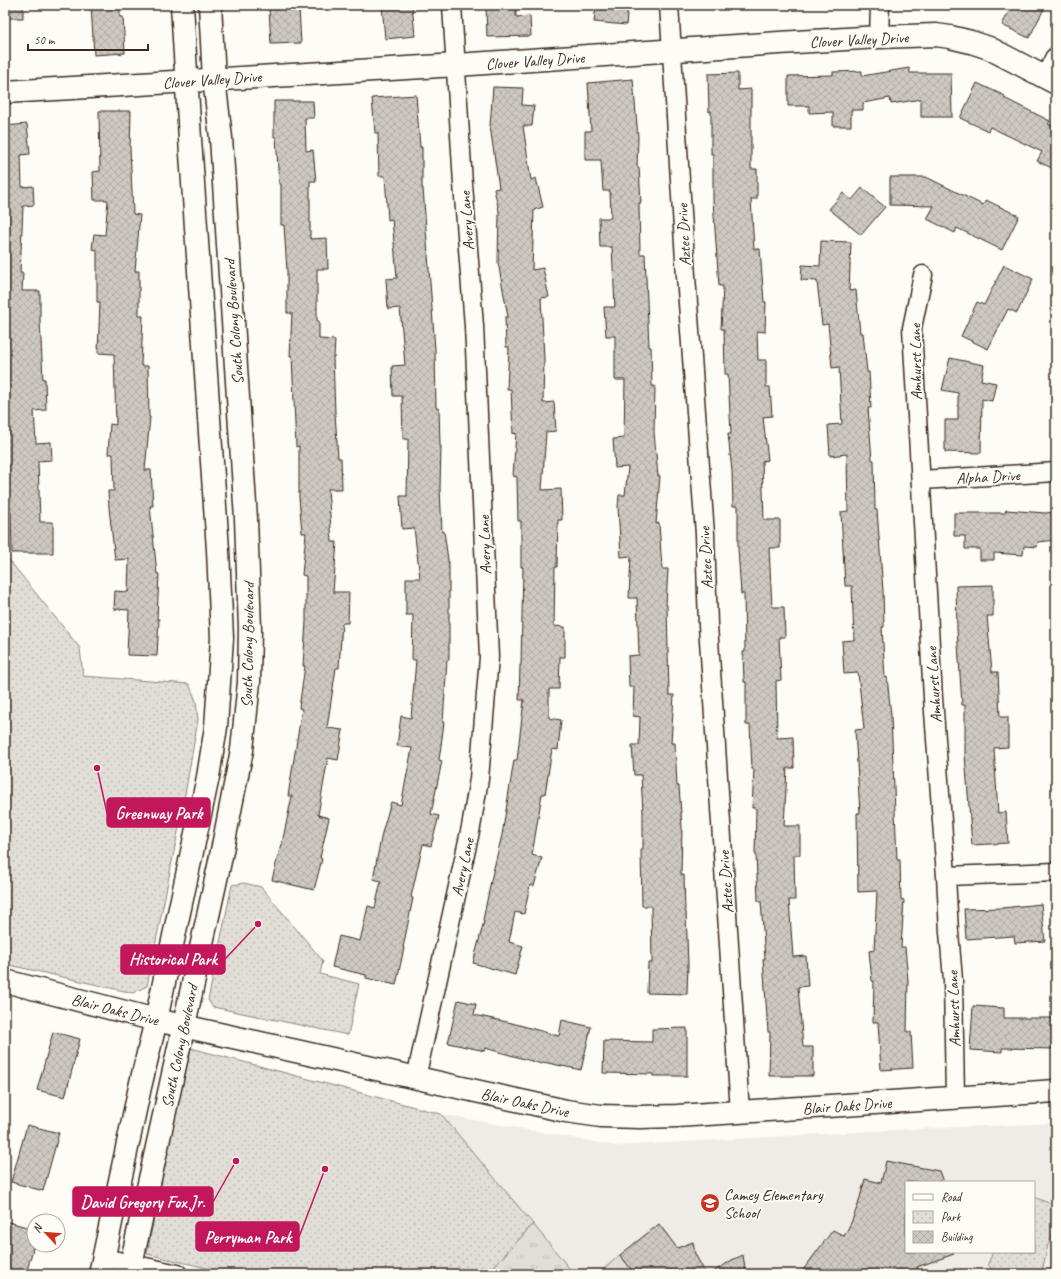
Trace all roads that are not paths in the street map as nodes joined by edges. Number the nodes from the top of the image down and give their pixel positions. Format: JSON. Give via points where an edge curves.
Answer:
{"nodes":[{"id":1,"x":182,"y":5,"type":"edge"},
{"id":2,"x":210,"y":5,"type":"edge"},
{"id":3,"x":452,"y":5,"type":"edge"},
{"id":4,"x":669,"y":5,"type":"edge"},
{"id":5,"x":880,"y":5,"type":"edge"},
{"id":6,"x":878,"y":37,"type":"junction"},
{"id":7,"x":672,"y":51,"type":"junction"},
{"id":8,"x":457,"y":66,"type":"junction"},
{"id":9,"x":1053,"y":73,"type":"edge"},
{"id":10,"x":214,"y":79,"type":"junction"},
{"id":11,"x":186,"y":81,"type":"junction"},
{"id":12,"x":5,"y":92,"type":"edge"},
{"id":13,"x":923,"y":275,"type":"dead end"},
{"id":14,"x":1056,"y":472,"type":"edge"},
{"id":15,"x":921,"y":480,"type":"junction"},
{"id":16,"x":1056,"y":872,"type":"edge"},
{"id":17,"x":946,"y":876,"type":"junction"},
{"id":18,"x":5,"y":981,"type":"edge"},
{"id":19,"x":156,"y":1020,"type":"junction"},
{"id":20,"x":183,"y":1026,"type":"junction"},
{"id":21,"x":416,"y":1078,"type":"junction"},
{"id":22,"x":1056,"y":1092,"type":"edge"},
{"id":23,"x":955,"y":1097,"type":"junction"},
{"id":24,"x":740,"y":1112,"type":"junction"},
{"id":25,"x":102,"y":1266,"type":"edge"},
{"id":26,"x":130,"y":1269,"type":"edge"},
{"id":27,"x":178,"y":1274,"type":"edge"}],
"edges":[{"from":1,"to":11,"type":"main road","name":"South Colony Boulevard"},
{"from":2,"to":10,"type":"main road","name":"South Colony Boulevard"},
{"from":3,"to":8,"type":"street","name":"Avery Lane"},
{"from":4,"to":7,"type":"street","name":"Aztec Drive"},
{"from":5,"to":6,"type":"street"},
{"from":6,"to":7,"type":"main road","name":"Clover Valley Drive"},
{"from":6,"to":9,"type":"main road","name":"Clover Valley Drive","via":[[950,37],[989,48]]},
{"from":7,"to":8,"type":"main road","name":"Clover Valley Drive"},
{"from":7,"to":24,"type":"street","name":"Aztec Drive"},
{"from":8,"to":10,"type":"main road","name":"Clover Valley Drive"},
{"from":8,"to":21,"type":"street","name":"Avery Lane","via":[[474,326],[489,657],[479,779],[471,827]]},
{"from":10,"to":11,"type":"main road","name":"Clover Valley Drive"},
{"from":10,"to":20,"type":"main road","name":"South Colony Boulevard","via":[[221,138],[246,519],[249,682],[242,750]]},
{"from":11,"to":12,"type":"main road","name":"Clover Valley Drive"},
{"from":11,"to":19,"type":"main road","name":"South Colony Boulevard","via":[[222,638],[216,727],[208,777]]},
{"from":13,"to":15,"type":"street","name":"Amhurst Lane","via":[[912,328]]},
{"from":14,"to":15,"type":"street","name":"Alpha Drive"},
{"from":15,"to":17,"type":"street","name":"Amhurst Lane"},
{"from":16,"to":17,"type":"street"},
{"from":17,"to":23,"type":"street","name":"Amhurst Lane","via":[[953,980]]},
{"from":18,"to":19,"type":"main road","name":"Blair Oaks Drive"},
{"from":19,"to":20,"type":"main road","name":"Blair Oaks Drive"},
{"from":19,"to":25,"type":"main road","name":"South Colony Boulevard"},
{"from":20,"to":21,"type":"main road","name":"Blair Oaks Drive"},
{"from":20,"to":26,"type":"main road","name":"South Colony Boulevard"},
{"from":21,"to":24,"type":"main road","name":"Blair Oaks Drive","via":[[566,1111],[601,1116],[647,1117]]},
{"from":22,"to":23,"type":"main road","name":"Blair Oaks Drive"},
{"from":23,"to":24,"type":"main road","name":"Blair Oaks Drive"},
{"from":25,"to":26,"type":"street"},
{"from":26,"to":27,"type":"street"}]}
